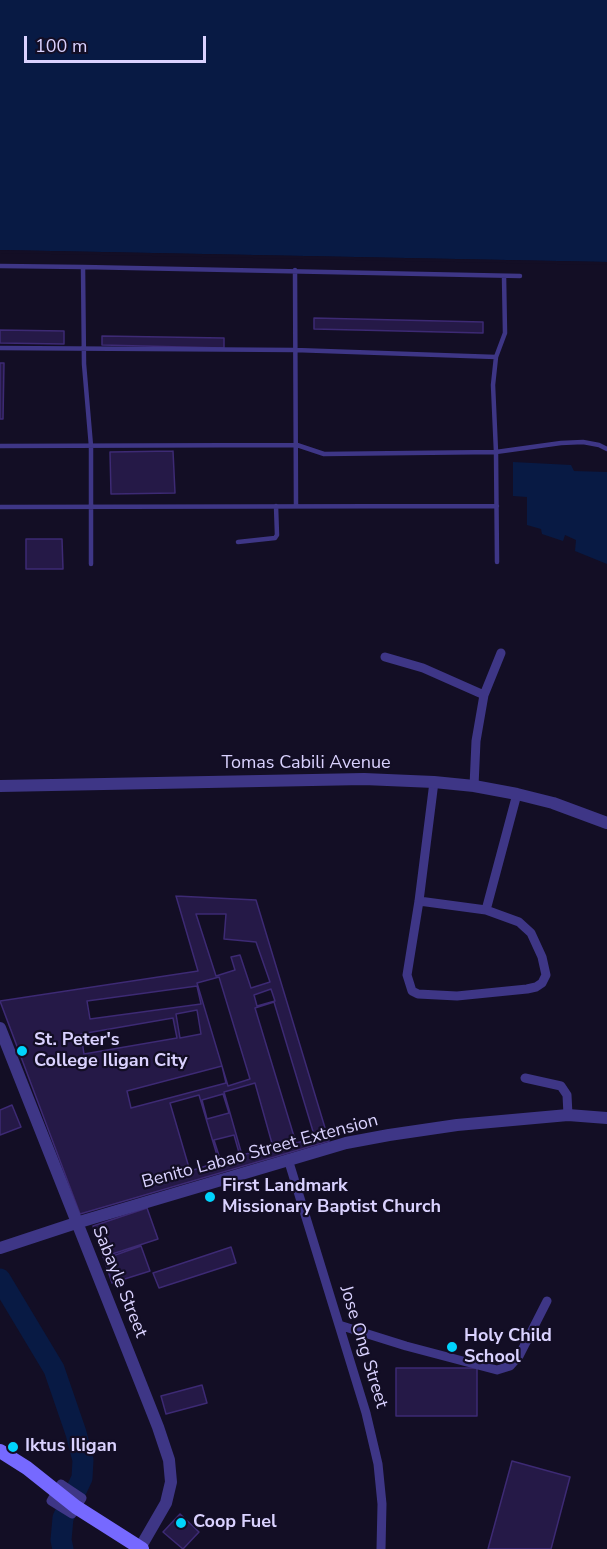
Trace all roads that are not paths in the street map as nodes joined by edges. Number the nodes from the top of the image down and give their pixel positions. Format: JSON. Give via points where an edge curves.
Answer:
{"nodes":[{"id":1,"x":0,"y":266,"type":"edge"},
{"id":2,"x":84,"y":267,"type":"junction"},
{"id":3,"x":295,"y":270,"type":"junction"},
{"id":4,"x":504,"y":276,"type":"junction"},
{"id":5,"x":520,"y":276,"type":"dead end"},
{"id":6,"x":0,"y":348,"type":"edge"},
{"id":7,"x":84,"y":349,"type":"junction"},
{"id":8,"x":295,"y":351,"type":"junction"},
{"id":9,"x":496,"y":357,"type":"junction"},
{"id":10,"x":297,"y":445,"type":"junction"},
{"id":11,"x":0,"y":446,"type":"edge"},
{"id":12,"x":91,"y":446,"type":"junction"},
{"id":13,"x":607,"y":449,"type":"edge"},
{"id":14,"x":496,"y":452,"type":"junction"},
{"id":15,"x":91,"y":506,"type":"junction"},
{"id":16,"x":276,"y":506,"type":"junction"},
{"id":17,"x":296,"y":506,"type":"junction"},
{"id":18,"x":497,"y":506,"type":"junction"},
{"id":19,"x":0,"y":507,"type":"edge"},
{"id":20,"x":238,"y":542,"type":"dead end"},
{"id":21,"x":497,"y":562,"type":"dead end"},
{"id":22,"x":91,"y":564,"type":"dead end"},
{"id":23,"x":501,"y":653,"type":"dead end"},
{"id":24,"x":386,"y":657,"type":"dead end"},
{"id":25,"x":484,"y":695,"type":"junction"},
{"id":26,"x":434,"y":782,"type":"junction"},
{"id":27,"x":0,"y":786,"type":"edge"},
{"id":28,"x":474,"y":786,"type":"junction"},
{"id":29,"x":517,"y":794,"type":"junction"},
{"id":30,"x":607,"y":823,"type":"edge"},
{"id":31,"x":419,"y":901,"type":"junction"},
{"id":32,"x":486,"y":910,"type":"junction"},
{"id":33,"x":0,"y":1028,"type":"edge"},
{"id":34,"x":525,"y":1078,"type":"dead end"},
{"id":35,"x":568,"y":1115,"type":"junction"},
{"id":36,"x":607,"y":1118,"type":"edge"},
{"id":37,"x":288,"y":1159,"type":"junction"},
{"id":38,"x":76,"y":1223,"type":"junction"},
{"id":39,"x":0,"y":1248,"type":"edge"},
{"id":40,"x":547,"y":1301,"type":"dead end"},
{"id":41,"x":339,"y":1325,"type":"junction"},
{"id":42,"x":0,"y":1451,"type":"edge"},
{"id":43,"x":141,"y":1548,"type":"edge"},
{"id":44,"x":381,"y":1549,"type":"edge"}],
"edges":[{"from":1,"to":2,"type":"lane"},
{"from":2,"to":3,"type":"lane"},
{"from":2,"to":7,"type":"lane"},
{"from":3,"to":4,"type":"lane"},
{"from":3,"to":8,"type":"lane"},
{"from":4,"to":5,"type":"lane"},
{"from":4,"to":9,"type":"lane","via":[[505,333]]},
{"from":6,"to":7,"type":"lane"},
{"from":7,"to":8,"type":"lane"},
{"from":7,"to":12,"type":"lane"},
{"from":8,"to":9,"type":"lane"},
{"from":8,"to":10,"type":"lane"},
{"from":9,"to":14,"type":"lane"},
{"from":10,"to":12,"type":"lane"},
{"from":10,"to":14,"type":"lane","via":[[324,454]]},
{"from":10,"to":17,"type":"lane"},
{"from":11,"to":12,"type":"lane"},
{"from":12,"to":15,"type":"lane"},
{"from":13,"to":14,"type":"lane","via":[[583,442]]},
{"from":14,"to":18,"type":"lane"},
{"from":15,"to":16,"type":"lane"},
{"from":15,"to":19,"type":"lane"},
{"from":15,"to":22,"type":"lane"},
{"from":16,"to":17,"type":"lane"},
{"from":16,"to":20,"type":"lane","via":[[275,538]]},
{"from":17,"to":18,"type":"lane"},
{"from":18,"to":21,"type":"lane"},
{"from":23,"to":25,"type":"street"},
{"from":24,"to":25,"type":"street","via":[[423,668]]},
{"from":25,"to":28,"type":"street"},
{"from":26,"to":27,"type":"street","name":"Tomas Cabili Avenue","via":[[364,779]]},
{"from":26,"to":28,"type":"street","name":"Tomas Cabili Avenue"},
{"from":26,"to":31,"type":"street"},
{"from":28,"to":29,"type":"street","name":"Tomas Cabili Avenue"},
{"from":29,"to":30,"type":"street","name":"Tomas Cabili Avenue"},
{"from":29,"to":32,"type":"street"},
{"from":31,"to":32,"type":"street"},
{"from":31,"to":32,"type":"street","via":[[407,975],[412,991],[457,996],[543,983],[546,975],[542,957],[531,933],[519,922]]},
{"from":33,"to":38,"type":"street","name":"Sabayle Street"},
{"from":34,"to":35,"type":"street","via":[[561,1086],[567,1095]]},
{"from":35,"to":36,"type":"street","name":"Benito Labao Street Extension"},
{"from":35,"to":37,"type":"street","name":"Benito Labao Street Extension","via":[[388,1135]]},
{"from":37,"to":38,"type":"street","name":"Benito Labao Street Extension"},
{"from":37,"to":41,"type":"street","name":"Jose Ong Street"},
{"from":38,"to":39,"type":"street","name":"Benito Labao Street Extension"},
{"from":38,"to":43,"type":"street","name":"Sabayle Street","via":[[169,1460],[171,1482],[166,1503]]},
{"from":40,"to":41,"type":"street","via":[[519,1356],[510,1366],[497,1370]]},
{"from":41,"to":44,"type":"street","name":"Jose Ong Street","via":[[378,1464]]},
{"from":42,"to":43,"type":"main road","via":[[76,1507]]}]}
